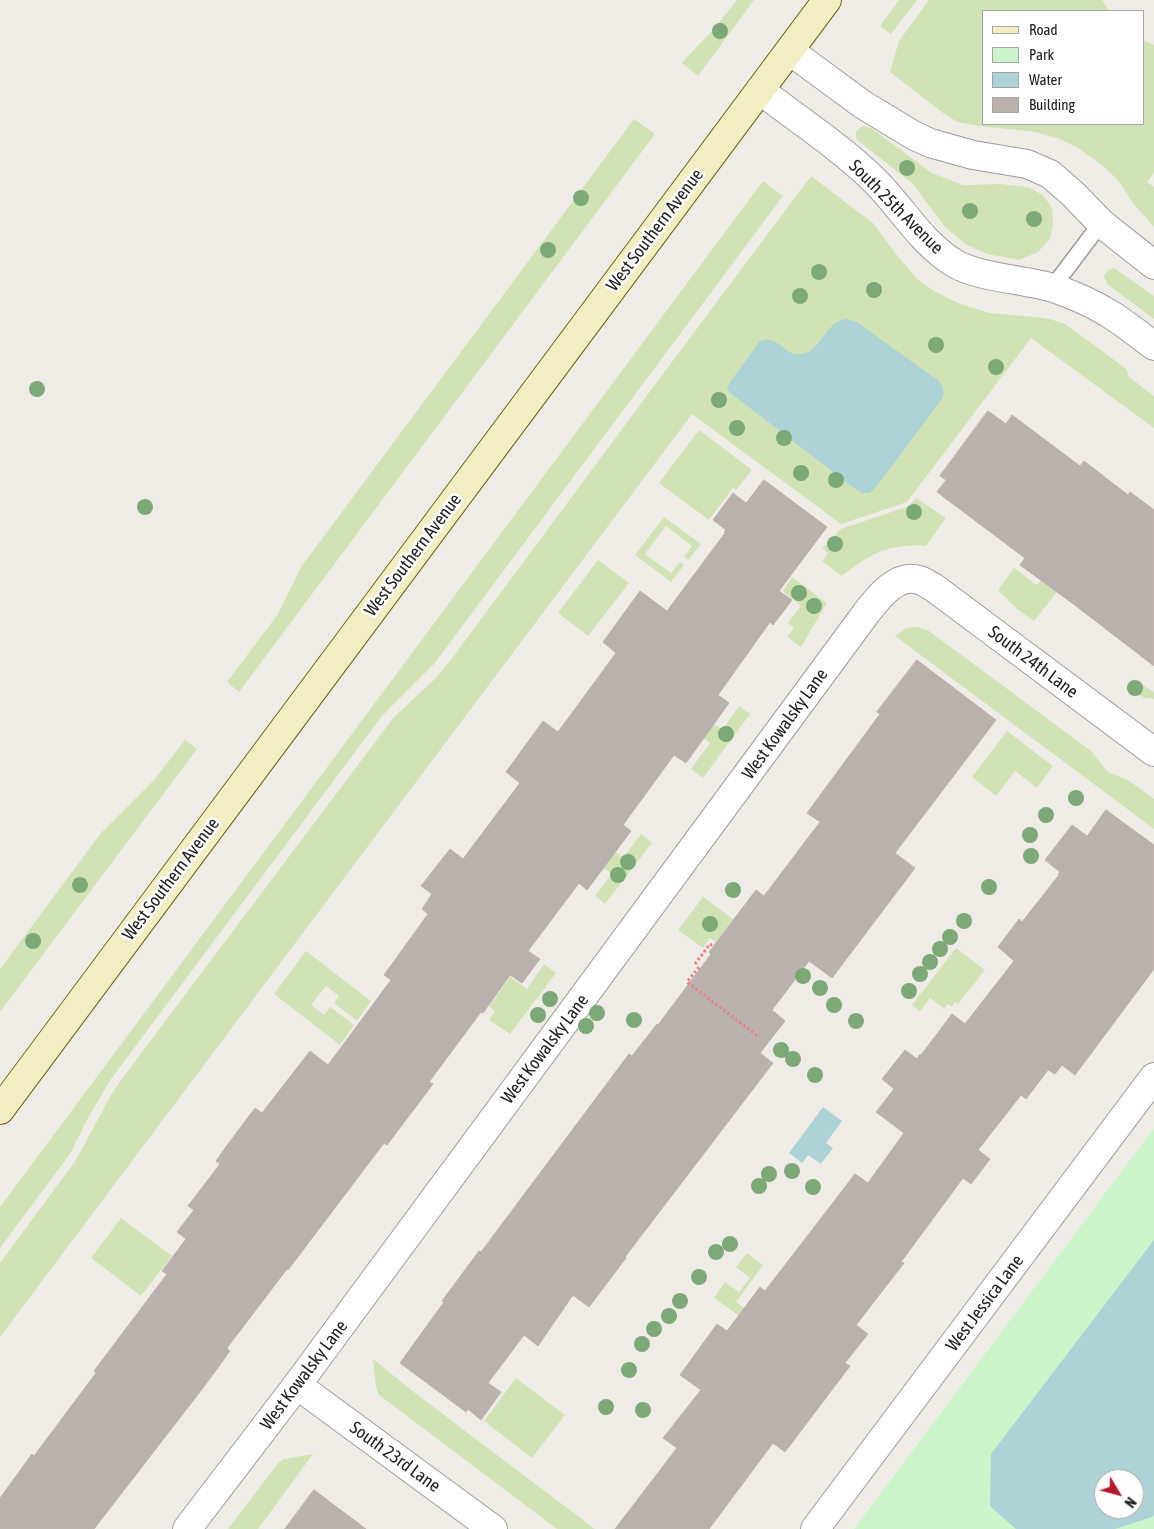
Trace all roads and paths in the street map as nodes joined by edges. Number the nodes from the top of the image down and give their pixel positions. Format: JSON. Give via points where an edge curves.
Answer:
{"nodes":[{"id":1,"x":827,"y":0,"type":"edge"},
{"id":2,"x":790,"y":51,"type":"junction"},
{"id":3,"x":760,"y":90,"type":"junction"},
{"id":4,"x":1101,"y":223,"type":"junction"},
{"id":5,"x":1154,"y":265,"type":"edge"},
{"id":6,"x":1052,"y":288,"type":"junction"},
{"id":7,"x":1154,"y":346,"type":"edge"},
{"id":8,"x":909,"y":578,"type":"joint"},
{"id":9,"x":1154,"y":752,"type":"edge"},
{"id":10,"x":713,"y":946,"type":"dead end"},
{"id":11,"x":759,"y":1037,"type":"dead end"},
{"id":12,"x":1154,"y":1077,"type":"edge"},
{"id":13,"x":0,"y":1110,"type":"edge"},
{"id":14,"x":297,"y":1385,"type":"junction"},
{"id":15,"x":187,"y":1529,"type":"edge"},
{"id":16,"x":493,"y":1529,"type":"edge"},
{"id":17,"x":815,"y":1529,"type":"edge"}],
"edges":[{"from":1,"to":2,"type":"main road","name":"West Southern Avenue"},
{"from":2,"to":3,"type":"main road","name":"West Southern Avenue"},
{"from":2,"to":4,"type":"street","via":[[862,104],[913,135],[973,155],[1027,164],[1050,174]]},
{"from":3,"to":6,"type":"street","name":"South 25th Avenue","via":[[872,177],[940,254],[976,271]]},
{"from":3,"to":13,"type":"main road","name":"West Southern Avenue"},
{"from":4,"to":5,"type":"street"},
{"from":4,"to":6,"type":"lane"},
{"from":6,"to":7,"type":"street","name":"South 25th Avenue","via":[[1106,311]]},
{"from":8,"to":9,"type":"street","name":"South 24th Lane","via":[[922,581],[941,593]]},
{"from":8,"to":14,"type":"street","name":"West Kowalsky Lane","via":[[888,588],[870,607]]},
{"from":10,"to":11,"type":"path","via":[[710,944],[687,982]]},
{"from":12,"to":17,"type":"street","name":"West Jessica Lane"},
{"from":14,"to":15,"type":"street","name":"West Kowalsky Lane"},
{"from":14,"to":16,"type":"street","name":"South 23rd Lane"}]}
